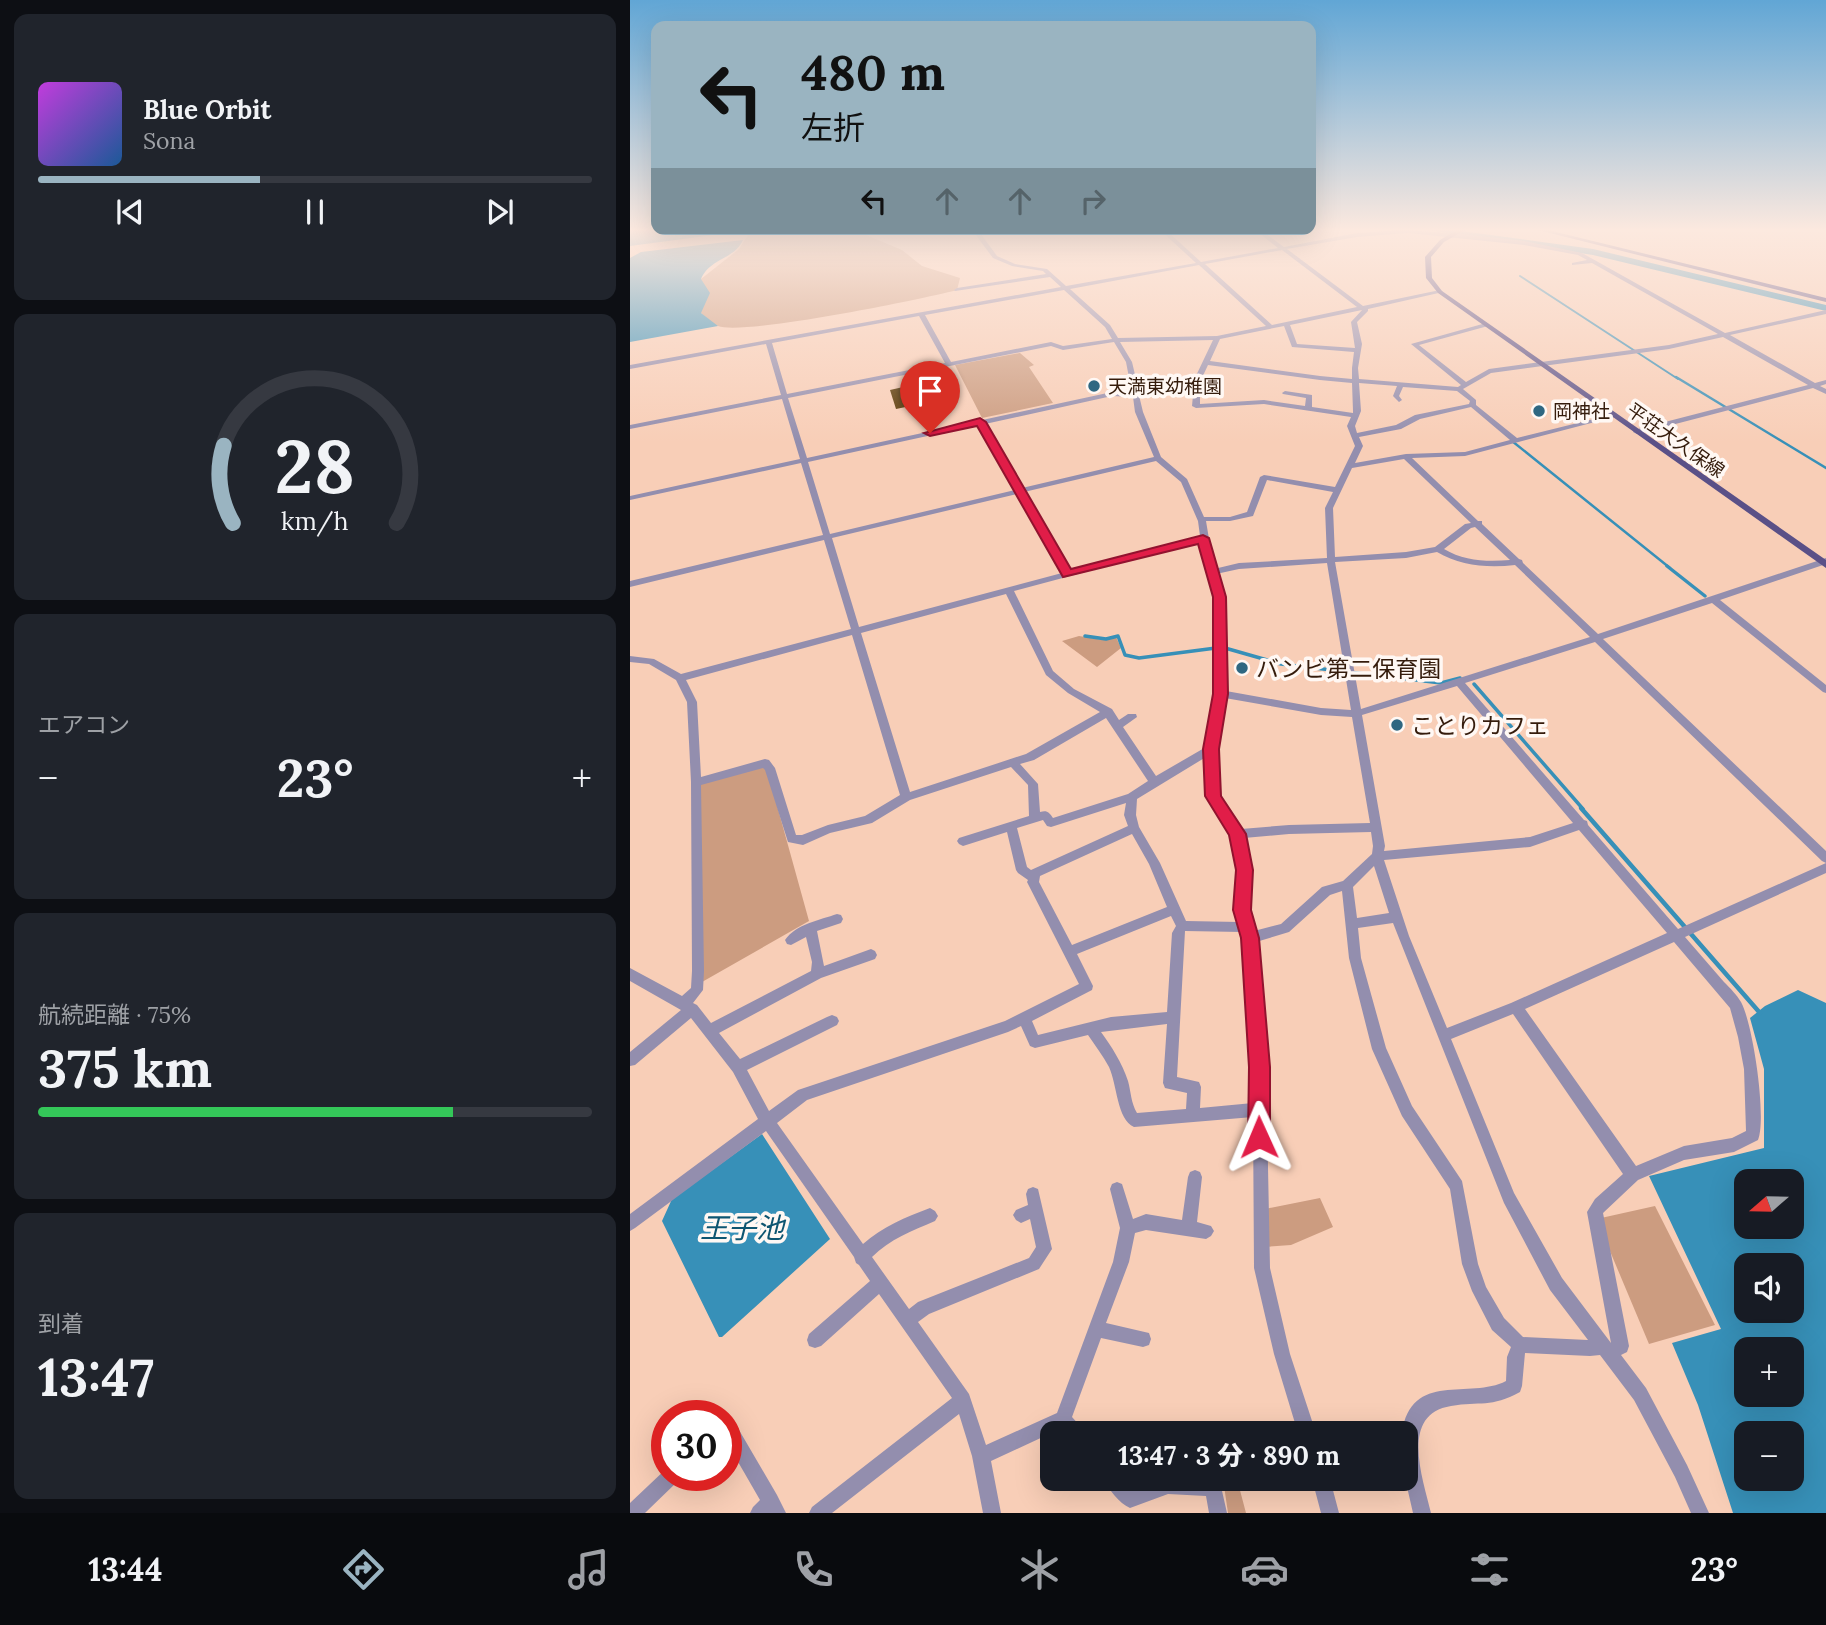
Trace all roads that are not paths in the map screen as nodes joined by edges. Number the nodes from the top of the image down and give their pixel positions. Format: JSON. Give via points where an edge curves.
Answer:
{"nodes":[{"id":1,"x":998,"y":301,"type":"edge"},
{"id":2,"x":1078,"y":301,"type":"edge"},
{"id":3,"x":1242,"y":301,"type":"edge"},
{"id":4,"x":1352,"y":301,"type":"edge"},
{"id":5,"x":1398,"y":301,"type":"edge"},
{"id":6,"x":1452,"y":301,"type":"edge"},
{"id":7,"x":1663,"y":301,"type":"edge"},
{"id":8,"x":1362,"y":308,"type":"junction"},
{"id":9,"x":1822,"y":312,"type":"edge"},
{"id":10,"x":921,"y":314,"type":"junction"},
{"id":11,"x":1286,"y":323,"type":"junction"},
{"id":12,"x":1486,"y":326,"type":"junction"},
{"id":13,"x":1270,"y":327,"type":"junction"},
{"id":14,"x":1725,"y":335,"type":"junction"},
{"id":15,"x":1217,"y":338,"type":"junction"},
{"id":16,"x":1116,"y":340,"type":"junction"},
{"id":17,"x":768,"y":342,"type":"junction"},
{"id":18,"x":1358,"y":350,"type":"junction"},
{"id":19,"x":1208,"y":363,"type":"junction"},
{"id":20,"x":1540,"y":363,"type":"junction"},
{"id":21,"x":949,"y":364,"type":"junction"},
{"id":22,"x":630,"y":367,"type":"edge"},
{"id":23,"x":1357,"y":380,"type":"junction"},
{"id":24,"x":1197,"y":382,"type":"junction"},
{"id":25,"x":1826,"y":382,"type":"edge"},
{"id":26,"x":1401,"y":384,"type":"junction"},
{"id":27,"x":1133,"y":385,"type":"junction"},
{"id":28,"x":1813,"y":385,"type":"junction"},
{"id":29,"x":1462,"y":387,"type":"junction"},
{"id":30,"x":1826,"y":392,"type":"edge"},
{"id":31,"x":1285,"y":393,"type":"dead end"},
{"id":32,"x":1135,"y":395,"type":"junction"},
{"id":33,"x":785,"y":396,"type":"junction"},
{"id":34,"x":1399,"y":400,"type":"dead end"},
{"id":35,"x":1472,"y":405,"type":"junction"},
{"id":36,"x":1308,"y":408,"type":"junction"},
{"id":37,"x":1353,"y":415,"type":"junction"},
{"id":38,"x":1614,"y":416,"type":"junction"},
{"id":39,"x":980,"y":422,"type":"junction"},
{"id":40,"x":630,"y":427,"type":"edge"},
{"id":41,"x":1637,"y":432,"type":"junction"},
{"id":42,"x":1356,"y":435,"type":"junction"},
{"id":43,"x":1516,"y":441,"type":"junction"},
{"id":44,"x":1406,"y":456,"type":"junction"},
{"id":45,"x":1158,"y":458,"type":"junction"},
{"id":46,"x":803,"y":461,"type":"junction"},
{"id":47,"x":1349,"y":466,"type":"junction"},
{"id":48,"x":1337,"y":490,"type":"junction"},
{"id":49,"x":1020,"y":491,"type":"junction"},
{"id":50,"x":630,"y":498,"type":"edge"},
{"id":51,"x":1200,"y":519,"type":"junction"},
{"id":52,"x":1479,"y":523,"type":"junction"},
{"id":53,"x":827,"y":537,"type":"junction"},
{"id":54,"x":1203,"y":538,"type":"junction"},
{"id":55,"x":1438,"y":549,"type":"junction"},
{"id":56,"x":1331,"y":561,"type":"junction"},
{"id":57,"x":1518,"y":562,"type":"junction"},
{"id":58,"x":1825,"y":562,"type":"edge"},
{"id":59,"x":1211,"y":572,"type":"junction"},
{"id":60,"x":1068,"y":574,"type":"junction"},
{"id":61,"x":630,"y":584,"type":"edge"},
{"id":62,"x":1009,"y":590,"type":"junction"},
{"id":63,"x":1713,"y":599,"type":"junction"},
{"id":64,"x":854,"y":632,"type":"junction"},
{"id":65,"x":1594,"y":639,"type":"junction"},
{"id":66,"x":630,"y":659,"type":"edge"},
{"id":67,"x":680,"y":678,"type":"junction"},
{"id":68,"x":1460,"y":683,"type":"junction"},
{"id":69,"x":1826,"y":690,"type":"edge"},
{"id":70,"x":1221,"y":694,"type":"junction"},
{"id":71,"x":1108,"y":712,"type":"junction"},
{"id":72,"x":1355,"y":714,"type":"junction"},
{"id":73,"x":1132,"y":717,"type":"dead end"},
{"id":74,"x":1118,"y":725,"type":"junction"},
{"id":75,"x":1211,"y":749,"type":"junction"},
{"id":76,"x":1013,"y":763,"type":"junction"},
{"id":77,"x":696,"y":782,"type":"junction"},
{"id":78,"x":1154,"y":782,"type":"junction"},
{"id":79,"x":906,"y":797,"type":"junction"},
{"id":80,"x":1132,"y":797,"type":"junction"},
{"id":81,"x":1035,"y":818,"type":"junction"},
{"id":82,"x":1583,"y":824,"type":"junction"},
{"id":83,"x":1012,"y":826,"type":"junction"},
{"id":84,"x":1375,"y":827,"type":"junction"},
{"id":85,"x":1134,"y":828,"type":"junction"},
{"id":86,"x":1238,"y":834,"type":"junction"},
{"id":87,"x":964,"y":841,"type":"dead end"},
{"id":88,"x":1377,"y":856,"type":"junction"},
{"id":89,"x":1826,"y":858,"type":"edge"},
{"id":90,"x":1826,"y":868,"type":"edge"},
{"id":91,"x":1034,"y":878,"type":"junction"},
{"id":92,"x":1347,"y":885,"type":"junction"},
{"id":93,"x":1174,"y":910,"type":"junction"},
{"id":94,"x":1396,"y":917,"type":"junction"},
{"id":95,"x":836,"y":919,"type":"dead end"},
{"id":96,"x":1353,"y":924,"type":"junction"},
{"id":97,"x":1182,"y":926,"type":"junction"},
{"id":98,"x":810,"y":928,"type":"junction"},
{"id":99,"x":1248,"y":932,"type":"junction"},
{"id":100,"x":1678,"y":934,"type":"junction"},
{"id":101,"x":791,"y":940,"type":"dead end"},
{"id":102,"x":1069,"y":952,"type":"junction"},
{"id":103,"x":871,"y":954,"type":"dead end"},
{"id":104,"x":630,"y":974,"type":"edge"},
{"id":105,"x":817,"y":974,"type":"junction"},
{"id":106,"x":688,"y":1006,"type":"junction"},
{"id":107,"x":1516,"y":1007,"type":"junction"},
{"id":108,"x":1174,"y":1017,"type":"junction"},
{"id":109,"x":1024,"y":1018,"type":"junction"},
{"id":110,"x":832,"y":1021,"type":"dead end"},
{"id":111,"x":1091,"y":1029,"type":"junction"},
{"id":112,"x":709,"y":1031,"type":"junction"},
{"id":113,"x":1443,"y":1036,"type":"junction"},
{"id":114,"x":630,"y":1060,"type":"edge"},
{"id":115,"x":738,"y":1067,"type":"junction"},
{"id":116,"x":1258,"y":1110,"type":"junction"},
{"id":117,"x":1193,"y":1115,"type":"junction"},
{"id":118,"x":767,"y":1121,"type":"junction"},
{"id":119,"x":1633,"y":1175,"type":"junction"},
{"id":120,"x":1195,"y":1177,"type":"dead end"},
{"id":121,"x":1117,"y":1189,"type":"dead end"},
{"id":122,"x":1030,"y":1206,"type":"dead end"},
{"id":123,"x":930,"y":1216,"type":"dead end"},
{"id":124,"x":630,"y":1223,"type":"edge"},
{"id":125,"x":1128,"y":1228,"type":"junction"},
{"id":126,"x":1188,"y":1228,"type":"junction"},
{"id":127,"x":1206,"y":1231,"type":"dead end"},
{"id":128,"x":860,"y":1258,"type":"junction"},
{"id":129,"x":879,"y":1284,"type":"junction"},
{"id":130,"x":906,"y":1321,"type":"junction"},
{"id":131,"x":1096,"y":1329,"type":"junction"},
{"id":132,"x":1143,"y":1339,"type":"dead end"},
{"id":133,"x":815,"y":1340,"type":"dead end"},
{"id":134,"x":1520,"y":1345,"type":"junction"},
{"id":135,"x":1605,"y":1349,"type":"junction"},
{"id":136,"x":962,"y":1399,"type":"junction"},
{"id":137,"x":1063,"y":1419,"type":"joint"},
{"id":138,"x":1304,"y":1421,"type":"edge"},
{"id":139,"x":742,"y":1456,"type":"edge"},
{"id":140,"x":981,"y":1456,"type":"junction"},
{"id":141,"x":655,"y":1491,"type":"edge"},
{"id":142,"x":1124,"y":1491,"type":"edge"},
{"id":143,"x":1152,"y":1491,"type":"edge"},
{"id":144,"x":1214,"y":1491,"type":"edge"},
{"id":145,"x":1324,"y":1491,"type":"edge"},
{"id":146,"x":769,"y":1509,"type":"edge"},
{"id":147,"x":632,"y":1513,"type":"edge"},
{"id":148,"x":818,"y":1513,"type":"edge"},
{"id":149,"x":992,"y":1513,"type":"edge"},
{"id":150,"x":1218,"y":1513,"type":"edge"},
{"id":151,"x":1330,"y":1513,"type":"edge"},
{"id":152,"x":1422,"y":1513,"type":"edge"},
{"id":153,"x":1700,"y":1513,"type":"edge"}],
"edges":[{"from":1,"to":10,"type":"street"},
{"from":2,"to":16,"type":"street","via":[[1108,326]]},
{"from":3,"to":13,"type":"street"},
{"from":4,"to":8,"type":"street"},
{"from":5,"to":8,"type":"street"},
{"from":6,"to":12,"type":"main road","name":"平荘大久保線"},
{"from":7,"to":14,"type":"street"},
{"from":8,"to":11,"type":"street"},
{"from":8,"to":18,"type":"street","via":[[1366,310],[1354,322]]},
{"from":9,"to":14,"type":"street"},
{"from":10,"to":17,"type":"street"},
{"from":10,"to":21,"type":"street"},
{"from":11,"to":13,"type":"street"},
{"from":11,"to":18,"type":"street","via":[[1294,345]]},
{"from":12,"to":20,"type":"main road","name":"平荘大久保線"},
{"from":12,"to":29,"type":"street","via":[[1414,344]]},
{"from":13,"to":15,"type":"street"},
{"from":14,"to":20,"type":"street","via":[[1639,352]]},
{"from":14,"to":28,"type":"street"},
{"from":15,"to":16,"type":"street"},
{"from":15,"to":19,"type":"street"},
{"from":16,"to":21,"type":"street","via":[[1063,348],[1051,344]]},
{"from":16,"to":27,"type":"street","via":[[1129,362]]},
{"from":17,"to":22,"type":"street"},
{"from":17,"to":33,"type":"street"},
{"from":18,"to":23,"type":"street"},
{"from":19,"to":23,"type":"street"},
{"from":19,"to":24,"type":"street"},
{"from":20,"to":29,"type":"street","via":[[1489,372]]},
{"from":20,"to":38,"type":"main road","name":"平荘大久保線"},
{"from":21,"to":33,"type":"street"},
{"from":23,"to":26,"type":"street"},
{"from":23,"to":37,"type":"street","via":[[1357,411]]},
{"from":24,"to":27,"type":"street"},
{"from":24,"to":36,"type":"street","via":[[1196,406],[1254,401]]},
{"from":25,"to":28,"type":"street"},
{"from":26,"to":29,"type":"street"},
{"from":26,"to":34,"type":"street"},
{"from":27,"to":32,"type":"street"},
{"from":28,"to":30,"type":"street"},
{"from":28,"to":41,"type":"street"},
{"from":29,"to":35,"type":"street","via":[[1474,401]]},
{"from":31,"to":36,"type":"street","via":[[1310,396]]},
{"from":32,"to":39,"type":"street","via":[[1112,394]]},
{"from":32,"to":45,"type":"street"},
{"from":33,"to":40,"type":"street"},
{"from":33,"to":46,"type":"street"},
{"from":35,"to":42,"type":"street"},
{"from":35,"to":43,"type":"street"},
{"from":36,"to":37,"type":"street"},
{"from":37,"to":42,"type":"street","via":[[1351,426]]},
{"from":38,"to":41,"type":"main road","name":"平荘大久保線"},
{"from":38,"to":43,"type":"street"},
{"from":39,"to":46,"type":"street"},
{"from":39,"to":49,"type":"street"},
{"from":41,"to":58,"type":"main road","name":"平荘大久保線"},
{"from":42,"to":47,"type":"street","via":[[1359,446]]},
{"from":43,"to":44,"type":"street","via":[[1465,454]]},
{"from":44,"to":47,"type":"street"},
{"from":44,"to":52,"type":"street"},
{"from":45,"to":49,"type":"street"},
{"from":45,"to":51,"type":"street","via":[[1184,481]]},
{"from":46,"to":50,"type":"street"},
{"from":46,"to":53,"type":"street"},
{"from":47,"to":48,"type":"street"},
{"from":48,"to":51,"type":"street","via":[[1264,477],[1250,514]]},
{"from":48,"to":56,"type":"street","via":[[1329,508]]},
{"from":49,"to":53,"type":"street"},
{"from":49,"to":60,"type":"street"},
{"from":51,"to":54,"type":"street"},
{"from":52,"to":55,"type":"street"},
{"from":52,"to":57,"type":"street"},
{"from":53,"to":61,"type":"street"},
{"from":53,"to":64,"type":"street"},
{"from":54,"to":59,"type":"street"},
{"from":54,"to":60,"type":"street"},
{"from":55,"to":56,"type":"street"},
{"from":55,"to":57,"type":"street","via":[[1460,560]]},
{"from":56,"to":59,"type":"street"},
{"from":56,"to":72,"type":"street"},
{"from":57,"to":65,"type":"street"},
{"from":58,"to":63,"type":"street"},
{"from":59,"to":70,"type":"street","via":[[1219,597]]},
{"from":60,"to":62,"type":"street"},
{"from":62,"to":64,"type":"street"},
{"from":62,"to":71,"type":"street","via":[[1049,673]]},
{"from":63,"to":65,"type":"street"},
{"from":63,"to":69,"type":"street"},
{"from":64,"to":67,"type":"street"},
{"from":64,"to":79,"type":"street"},
{"from":65,"to":68,"type":"street"},
{"from":65,"to":89,"type":"street"},
{"from":66,"to":67,"type":"street","via":[[652,661]]},
{"from":67,"to":77,"type":"street","via":[[692,702]]},
{"from":68,"to":72,"type":"street"},
{"from":68,"to":82,"type":"street"},
{"from":70,"to":72,"type":"street","via":[[1317,713]]},
{"from":70,"to":75,"type":"street"},
{"from":71,"to":74,"type":"street"},
{"from":71,"to":76,"type":"street"},
{"from":72,"to":84,"type":"street"},
{"from":73,"to":74,"type":"street"},
{"from":74,"to":78,"type":"street"},
{"from":75,"to":78,"type":"street"},
{"from":75,"to":86,"type":"street","via":[[1213,796]]},
{"from":76,"to":79,"type":"street"},
{"from":76,"to":81,"type":"street","via":[[1033,784]]},
{"from":77,"to":79,"type":"street","via":[[765,763],[792,839],[803,840],[868,820]]},
{"from":77,"to":106,"type":"street","via":[[697,990]]},
{"from":78,"to":80,"type":"street"},
{"from":80,"to":81,"type":"street","via":[[1051,823],[1045,815]]},
{"from":80,"to":85,"type":"street"},
{"from":81,"to":83,"type":"street"},
{"from":82,"to":88,"type":"street","via":[[1530,842]]},
{"from":82,"to":100,"type":"street"},
{"from":83,"to":87,"type":"street"},
{"from":83,"to":91,"type":"street","via":[[1022,870]]},
{"from":84,"to":86,"type":"street"},
{"from":84,"to":88,"type":"street"},
{"from":85,"to":91,"type":"street","via":[[1035,873]]},
{"from":85,"to":93,"type":"street"},
{"from":86,"to":99,"type":"street","via":[[1244,870],[1242,910]]},
{"from":88,"to":92,"type":"street"},
{"from":88,"to":94,"type":"street"},
{"from":90,"to":100,"type":"street"},
{"from":91,"to":102,"type":"street"},
{"from":92,"to":96,"type":"street"},
{"from":92,"to":99,"type":"street","via":[[1326,891],[1285,928]]},
{"from":93,"to":97,"type":"street"},
{"from":93,"to":102,"type":"street"},
{"from":94,"to":96,"type":"street"},
{"from":94,"to":113,"type":"street"},
{"from":95,"to":98,"type":"street"},
{"from":96,"to":134,"type":"street","via":[[1355,958],[1379,1049],[1407,1111],[1457,1186],[1470,1264],[1480,1291],[1498,1324]]},
{"from":97,"to":99,"type":"street"},
{"from":97,"to":108,"type":"street"},
{"from":98,"to":101,"type":"street"},
{"from":98,"to":105,"type":"street"},
{"from":99,"to":116,"type":"street"},
{"from":100,"to":107,"type":"street"},
{"from":100,"to":119,"type":"street","via":[[1736,1005],[1748,1039],[1753,1135],[1734,1145],[1684,1153]]},
{"from":102,"to":109,"type":"street","via":[[1087,986]]},
{"from":103,"to":105,"type":"street"},
{"from":104,"to":106,"type":"street"},
{"from":105,"to":112,"type":"street"},
{"from":106,"to":112,"type":"street"},
{"from":106,"to":114,"type":"street"},
{"from":107,"to":113,"type":"street"},
{"from":107,"to":119,"type":"street"},
{"from":108,"to":111,"type":"street"},
{"from":108,"to":117,"type":"street","via":[[1170,1083],[1195,1087]]},
{"from":109,"to":111,"type":"street","via":[[1035,1042]]},
{"from":109,"to":118,"type":"street","via":[[803,1095]]},
{"from":110,"to":115,"type":"street"},
{"from":111,"to":117,"type":"street","via":[[1119,1076],[1134,1120]]},
{"from":112,"to":115,"type":"street"},
{"from":113,"to":135,"type":"street","via":[[1509,1198],[1556,1284]]},
{"from":115,"to":118,"type":"street"},
{"from":116,"to":117,"type":"street"},
{"from":116,"to":138,"type":"street","via":[[1265,1284]]},
{"from":118,"to":124,"type":"street"},
{"from":118,"to":128,"type":"street"},
{"from":119,"to":135,"type":"street","via":[[1595,1212],[1620,1346]]},
{"from":120,"to":126,"type":"street"},
{"from":121,"to":125,"type":"street"},
{"from":122,"to":130,"type":"street","via":[[1044,1249],[1034,1264],[924,1308]]},
{"from":123,"to":128,"type":"street","via":[[870,1245]]},
{"from":125,"to":126,"type":"street","via":[[1146,1222]]},
{"from":125,"to":131,"type":"street","via":[[1121,1262]]},
{"from":126,"to":127,"type":"street"},
{"from":128,"to":129,"type":"street"},
{"from":129,"to":130,"type":"street"},
{"from":129,"to":133,"type":"street"},
{"from":130,"to":136,"type":"street"},
{"from":131,"to":132,"type":"street"},
{"from":131,"to":137,"type":"street"},
{"from":134,"to":135,"type":"street"},
{"from":134,"to":152,"type":"street","via":[[1514,1387],[1500,1395],[1449,1397],[1418,1411],[1410,1423]]},
{"from":135,"to":153,"type":"street","via":[[1640,1394]]},
{"from":136,"to":140,"type":"street"},
{"from":136,"to":148,"type":"street"},
{"from":137,"to":140,"type":"street"},
{"from":139,"to":146,"type":"street"},
{"from":140,"to":149,"type":"street"},
{"from":141,"to":147,"type":"street"},
{"from":142,"to":143,"type":"street","via":[[1130,1499]]},
{"from":144,"to":150,"type":"street"},
{"from":145,"to":151,"type":"street"}]}
